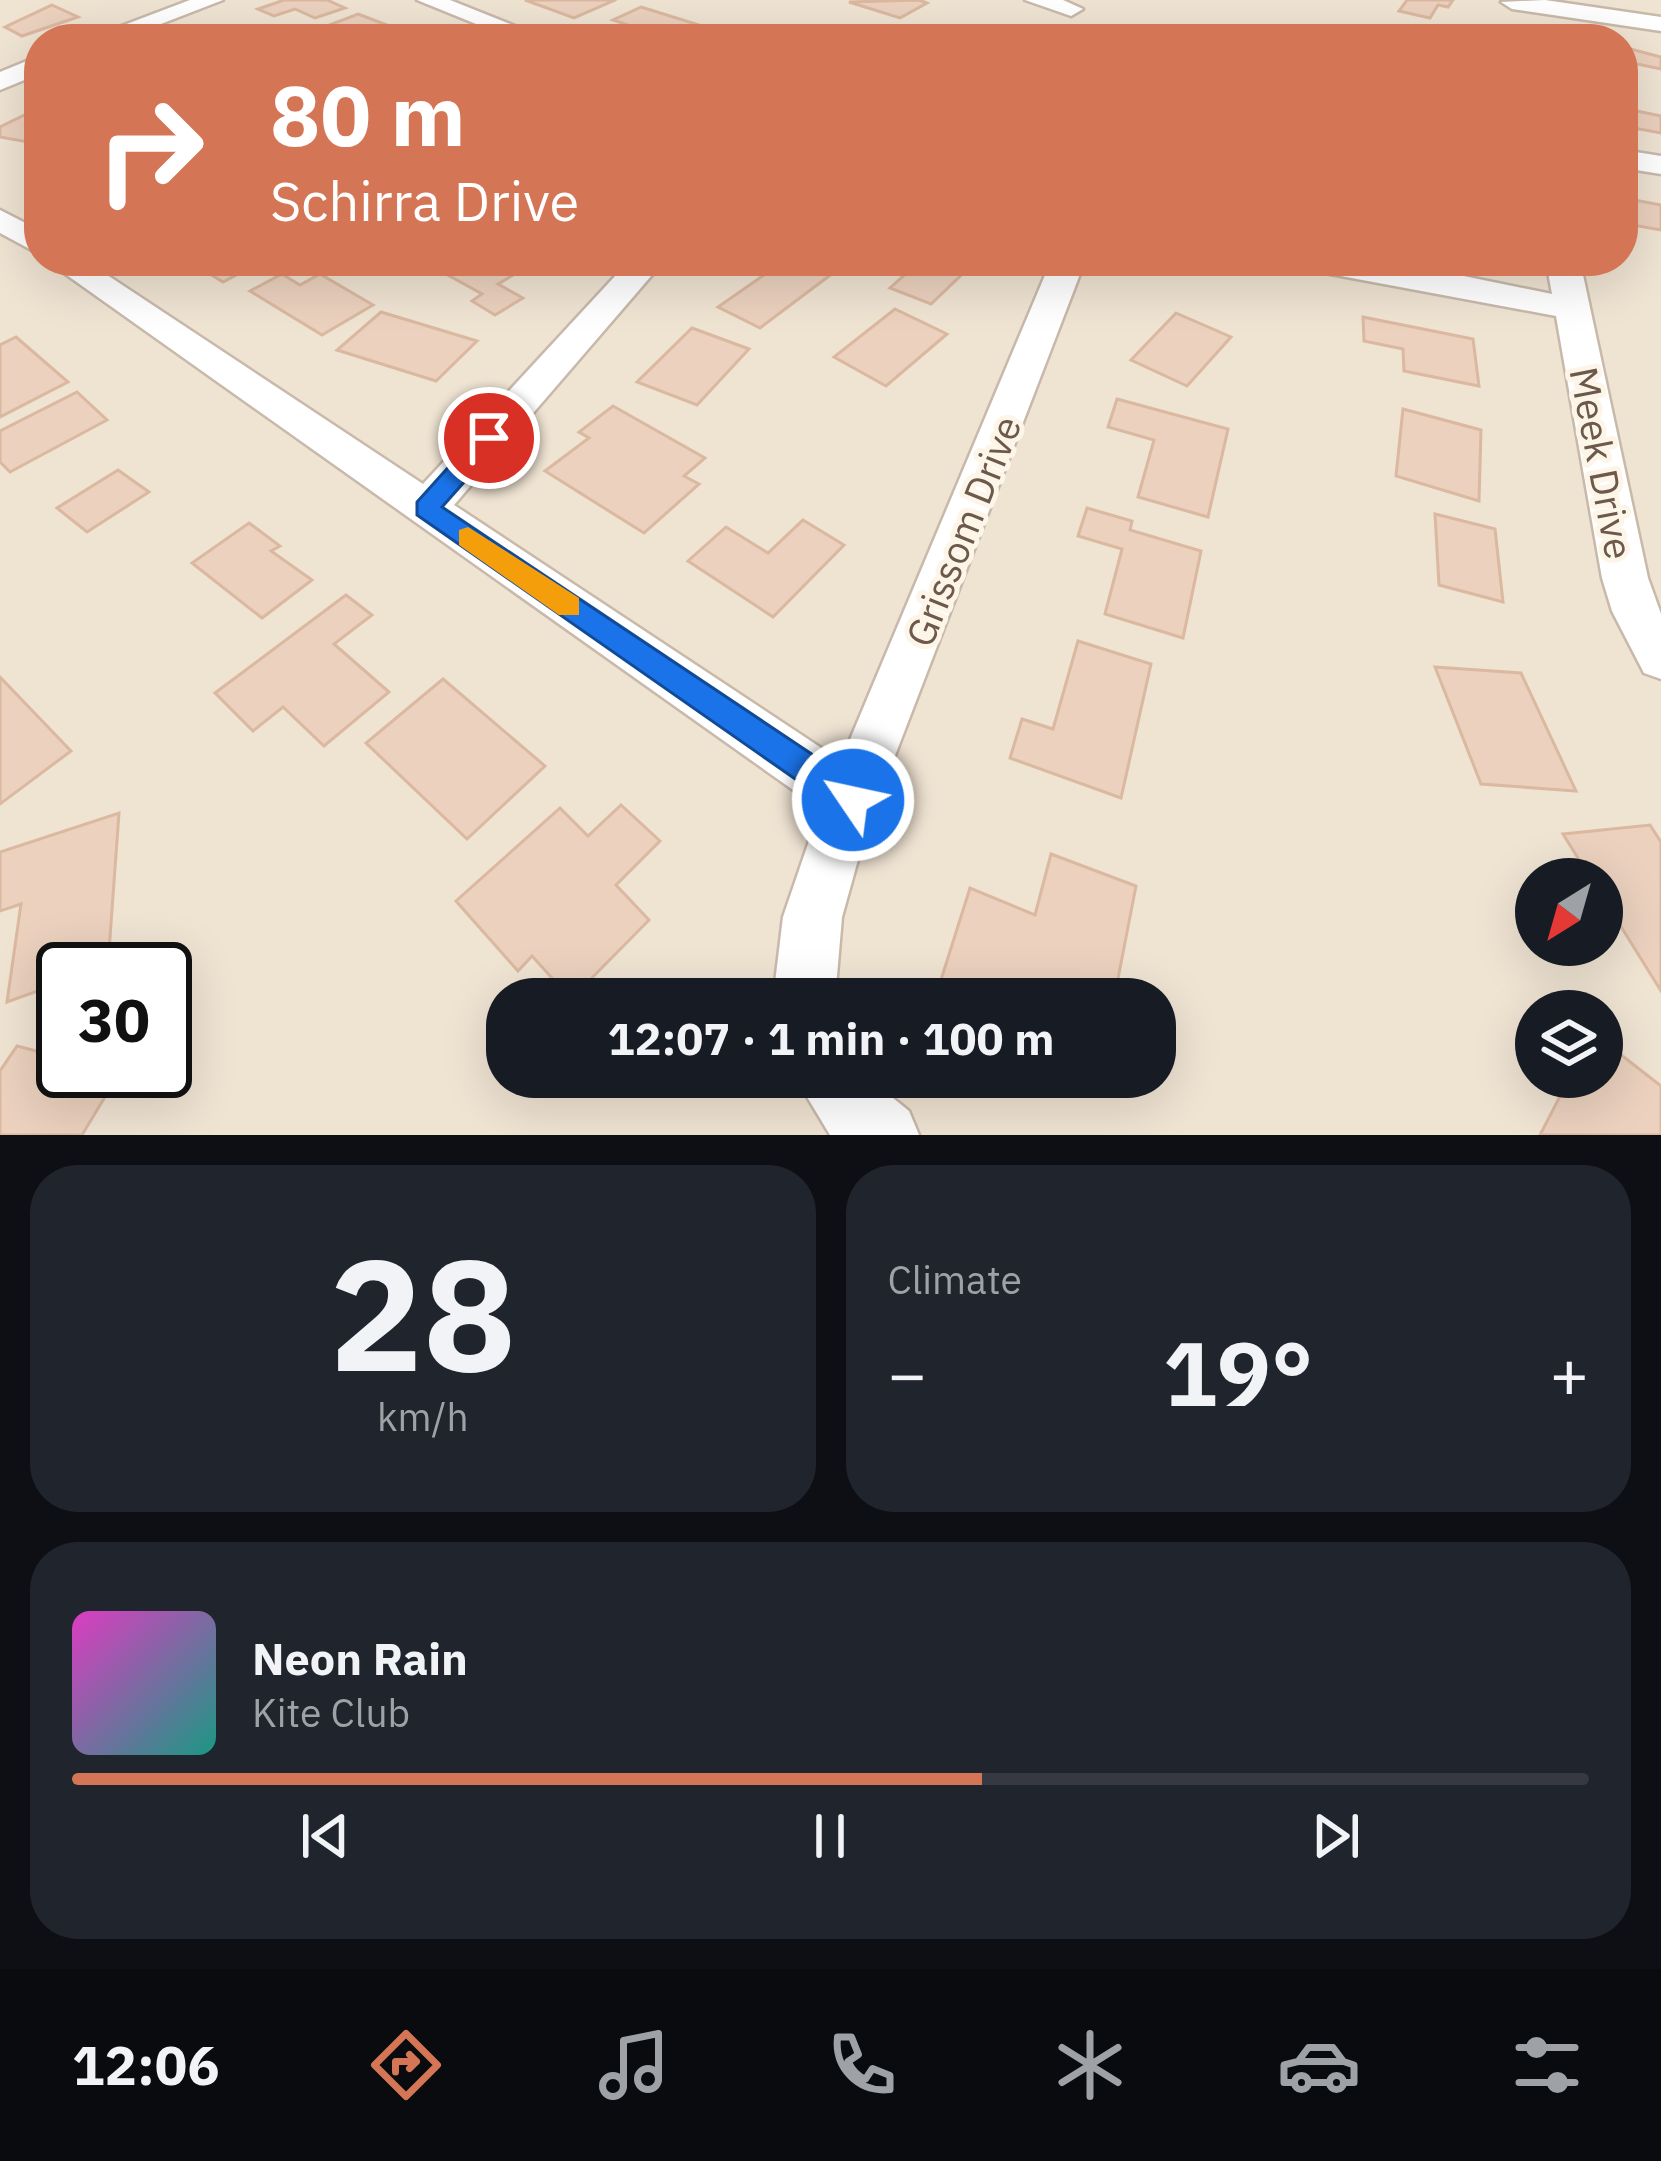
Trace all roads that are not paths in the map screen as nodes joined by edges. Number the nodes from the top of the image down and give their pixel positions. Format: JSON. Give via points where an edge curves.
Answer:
{"nodes":[{"id":1,"x":212,"y":0,"type":"edge"},
{"id":2,"x":428,"y":0,"type":"edge"},
{"id":3,"x":1036,"y":0,"type":"edge"},
{"id":4,"x":1513,"y":7,"type":"edge"},
{"id":5,"x":1071,"y":9,"type":"dead end"},
{"id":6,"x":142,"y":24,"type":"edge"},
{"id":7,"x":494,"y":24,"type":"edge"},
{"id":8,"x":1661,"y":24,"type":"edge"},
{"id":9,"x":86,"y":276,"type":"edge"},
{"id":10,"x":634,"y":276,"type":"edge"},
{"id":11,"x":1062,"y":276,"type":"edge"},
{"id":12,"x":1415,"y":276,"type":"edge"},
{"id":13,"x":1566,"y":276,"type":"edge"},
{"id":14,"x":1572,"y":308,"type":"junction"},
{"id":15,"x":426,"y":508,"type":"junction"},
{"id":16,"x":1661,"y":658,"type":"edge"},
{"id":17,"x":853,"y":800,"type":"junction"},
{"id":18,"x":803,"y":978,"type":"edge"},
{"id":19,"x":842,"y":1098,"type":"edge"},
{"id":20,"x":885,"y":1135,"type":"edge"}],
"edges":[{"from":1,"to":6,"type":"street"},
{"from":2,"to":7,"type":"street"},
{"from":3,"to":5,"type":"street"},
{"from":4,"to":8,"type":"street"},
{"from":9,"to":15,"type":"street"},
{"from":10,"to":15,"type":"street"},
{"from":11,"to":17,"type":"street","name":"Grissom Drive"},
{"from":12,"to":14,"type":"street"},
{"from":13,"to":14,"type":"street","name":"Meek Drive"},
{"from":14,"to":16,"type":"street","name":"Meek Drive","via":[[1625,578]]},
{"from":15,"to":17,"type":"street"},
{"from":17,"to":18,"type":"street","name":"Grissom Drive","via":[[810,926]]},
{"from":19,"to":20,"type":"street"}]}
